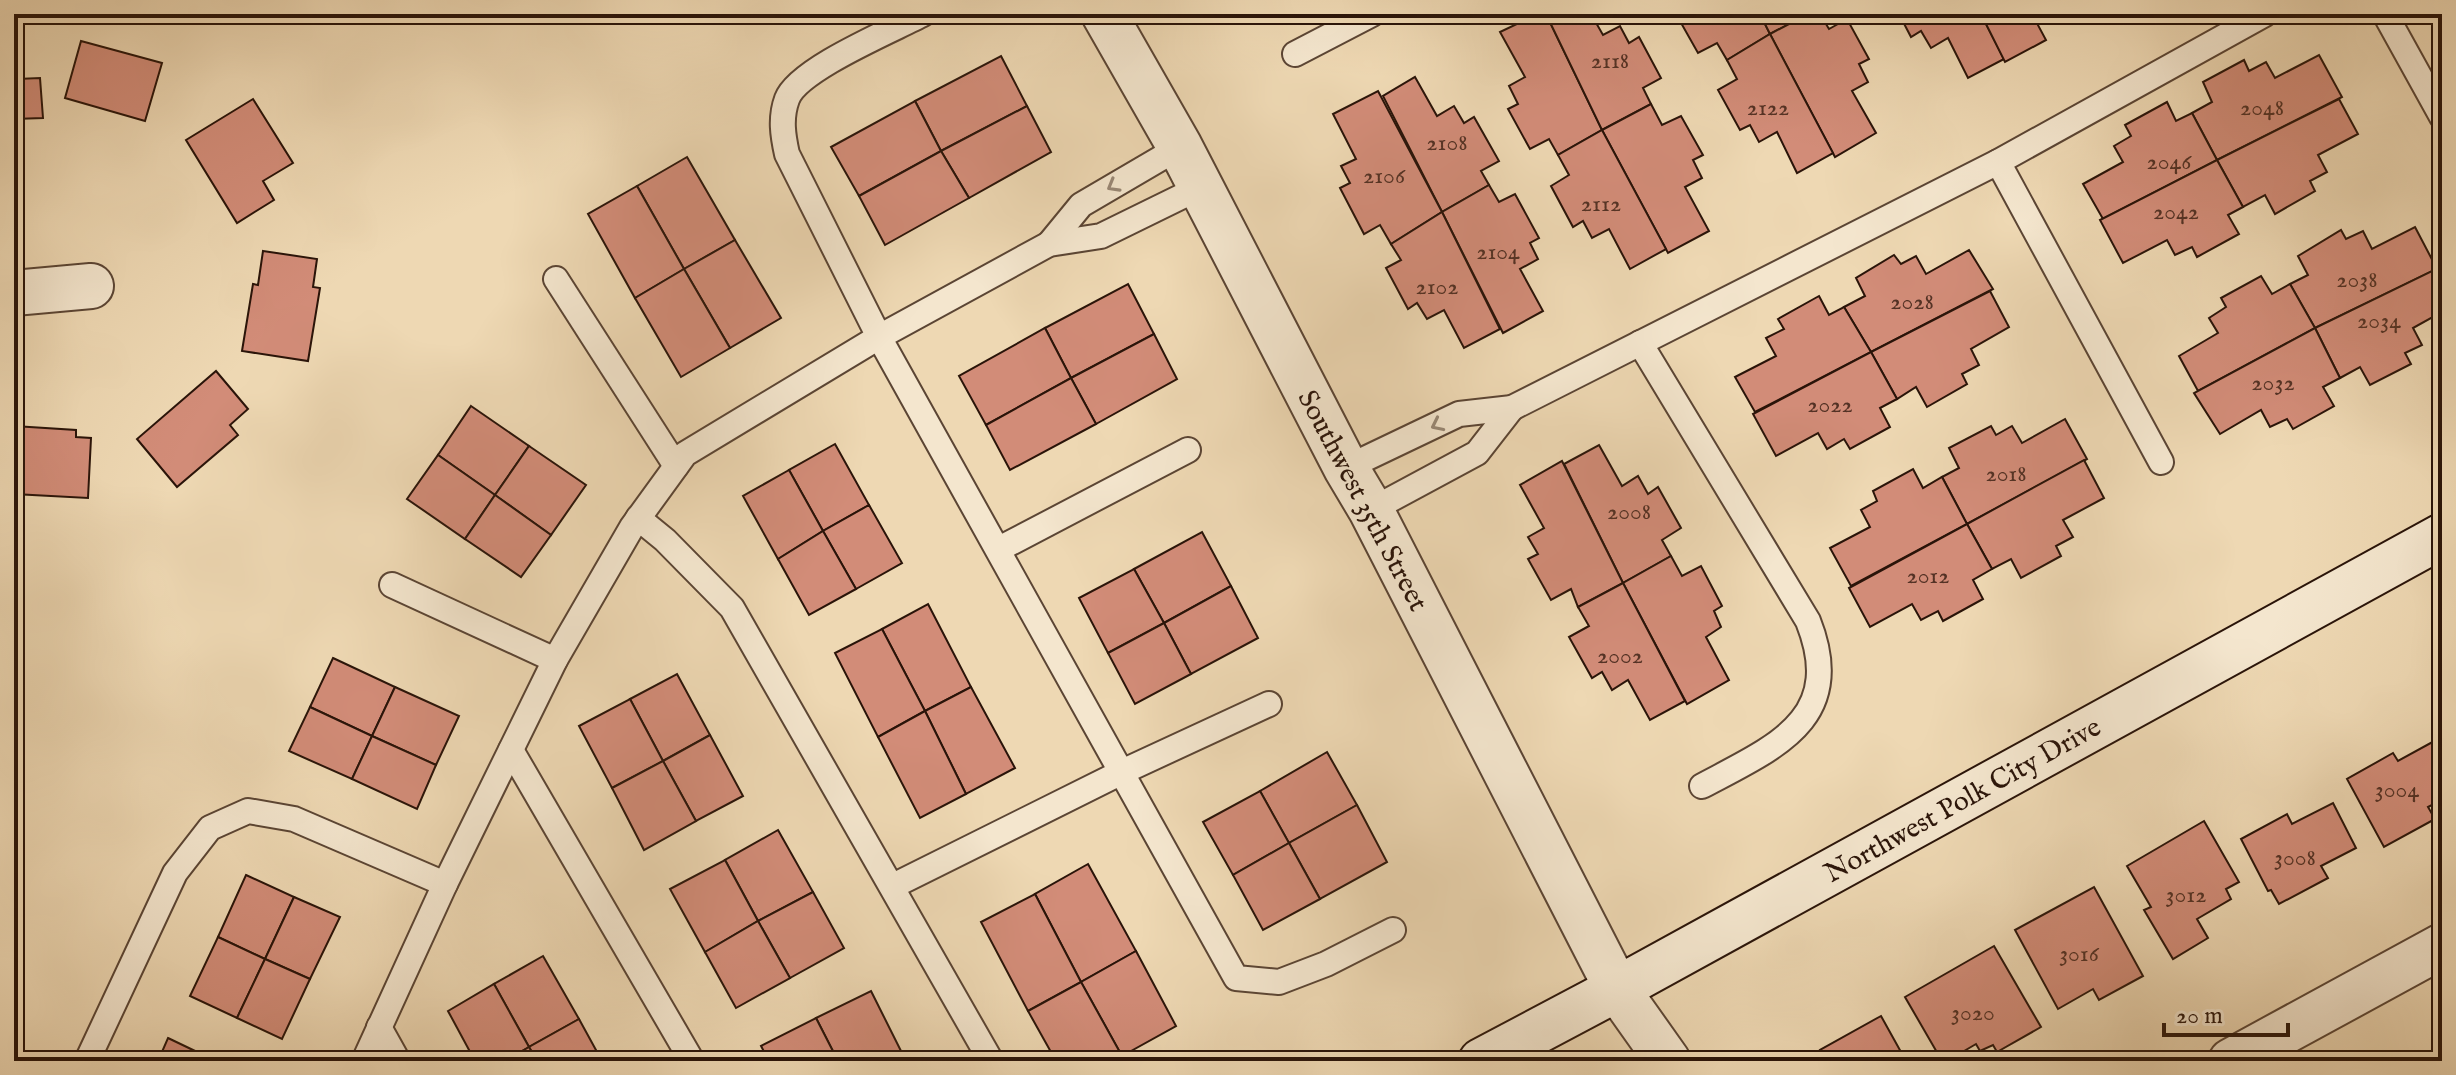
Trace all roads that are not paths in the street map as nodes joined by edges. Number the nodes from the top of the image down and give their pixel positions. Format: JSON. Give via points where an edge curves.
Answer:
{"nodes":[{"id":1,"x":923,"y":14,"type":"edge"},
{"id":2,"x":1104,"y":14,"type":"edge"},
{"id":3,"x":1372,"y":14,"type":"edge"},
{"id":4,"x":2265,"y":14,"type":"edge"},
{"id":5,"x":2385,"y":14,"type":"edge"},
{"id":6,"x":1295,"y":54,"type":"dead end"},
{"id":7,"x":2442,"y":117,"type":"edge"},
{"id":8,"x":1180,"y":147,"type":"junction"},
{"id":9,"x":1998,"y":162,"type":"junction"},
{"id":10,"x":1201,"y":187,"type":"junction"},
{"id":11,"x":1049,"y":244,"type":"junction"},
{"id":12,"x":556,"y":279,"type":"dead end"},
{"id":13,"x":91,"y":286,"type":"dead end"},
{"id":14,"x":14,"y":293,"type":"edge"},
{"id":15,"x":879,"y":337,"type":"junction"},
{"id":16,"x":1640,"y":343,"type":"junction"},
{"id":17,"x":1512,"y":408,"type":"junction"},
{"id":18,"x":1188,"y":450,"type":"dead end"},
{"id":19,"x":2161,"y":462,"type":"dead end"},
{"id":20,"x":676,"y":466,"type":"junction"},
{"id":21,"x":1346,"y":468,"type":"junction"},
{"id":22,"x":1371,"y":510,"type":"junction"},
{"id":23,"x":638,"y":518,"type":"junction"},
{"id":24,"x":2442,"y":536,"type":"edge"},
{"id":25,"x":999,"y":549,"type":"junction"},
{"id":26,"x":392,"y":585,"type":"dead end"},
{"id":27,"x":555,"y":660,"type":"junction"},
{"id":28,"x":1269,"y":704,"type":"dead end"},
{"id":29,"x":511,"y":750,"type":"junction"},
{"id":30,"x":1122,"y":772,"type":"junction"},
{"id":31,"x":1702,"y":786,"type":"dead end"},
{"id":32,"x":445,"y":884,"type":"junction"},
{"id":33,"x":893,"y":886,"type":"junction"},
{"id":34,"x":1393,"y":930,"type":"dead end"},
{"id":35,"x":2442,"y":946,"type":"edge"},
{"id":36,"x":1617,"y":989,"type":"junction"},
{"id":37,"x":379,"y":1027,"type":"junction"},
{"id":38,"x":87,"y":1061,"type":"edge"},
{"id":39,"x":364,"y":1061,"type":"edge"},
{"id":40,"x":398,"y":1061,"type":"edge"},
{"id":41,"x":692,"y":1061,"type":"edge"},
{"id":42,"x":991,"y":1061,"type":"edge"},
{"id":43,"x":1481,"y":1061,"type":"edge"},
{"id":44,"x":1668,"y":1061,"type":"edge"},
{"id":45,"x":2231,"y":1061,"type":"edge"}],
"edges":[{"from":1,"to":15,"type":"lane","via":[[814,70],[787,97],[781,127],[787,154]]},
{"from":2,"to":8,"type":"street","name":"Southwest 35th Street"},
{"from":3,"to":6,"type":"lane"},
{"from":4,"to":9,"type":"lane"},
{"from":5,"to":7,"type":"lane"},
{"from":8,"to":10,"type":"street","name":"Southwest 35th Street"},
{"from":8,"to":11,"type":"lane","one_way":true,"via":[[1081,205]]},
{"from":9,"to":16,"type":"lane"},
{"from":9,"to":19,"type":"lane"},
{"from":10,"to":11,"type":"lane","via":[[1101,236]]},
{"from":10,"to":21,"type":"street","name":"Southwest 35th Street"},
{"from":11,"to":15,"type":"lane"},
{"from":12,"to":20,"type":"lane"},
{"from":13,"to":14,"type":"street"},
{"from":15,"to":20,"type":"lane","via":[[685,454]]},
{"from":15,"to":25,"type":"lane"},
{"from":16,"to":17,"type":"lane"},
{"from":16,"to":31,"type":"lane","via":[[1817,644],[1820,674],[1813,702],[1797,729]]},
{"from":17,"to":21,"type":"lane","one_way":true,"via":[[1459,414]]},
{"from":17,"to":22,"type":"lane","via":[[1477,453]]},
{"from":18,"to":25,"type":"lane"},
{"from":20,"to":23,"type":"lane"},
{"from":21,"to":22,"type":"street","name":"Southwest 35th Street"},
{"from":22,"to":36,"type":"street","name":"Southwest 35th Street"},
{"from":23,"to":27,"type":"lane"},
{"from":23,"to":33,"type":"lane","via":[[732,608]]},
{"from":24,"to":36,"type":"street","name":"Northwest Polk City Drive"},
{"from":25,"to":30,"type":"lane"},
{"from":26,"to":27,"type":"lane"},
{"from":27,"to":29,"type":"lane"},
{"from":28,"to":30,"type":"lane"},
{"from":29,"to":32,"type":"lane"},
{"from":29,"to":41,"type":"lane"},
{"from":30,"to":33,"type":"lane"},
{"from":30,"to":34,"type":"lane","via":[[1236,978],[1279,982]]},
{"from":32,"to":37,"type":"lane"},
{"from":32,"to":38,"type":"lane","via":[[294,819],[248,811],[210,828],[175,873]]},
{"from":33,"to":42,"type":"lane"},
{"from":35,"to":45,"type":"street"},
{"from":36,"to":43,"type":"street","name":"Northwest Polk City Drive"},
{"from":36,"to":44,"type":"street","name":"Southwest 35th Street"},
{"from":37,"to":39,"type":"lane"},
{"from":37,"to":40,"type":"lane"}]}
